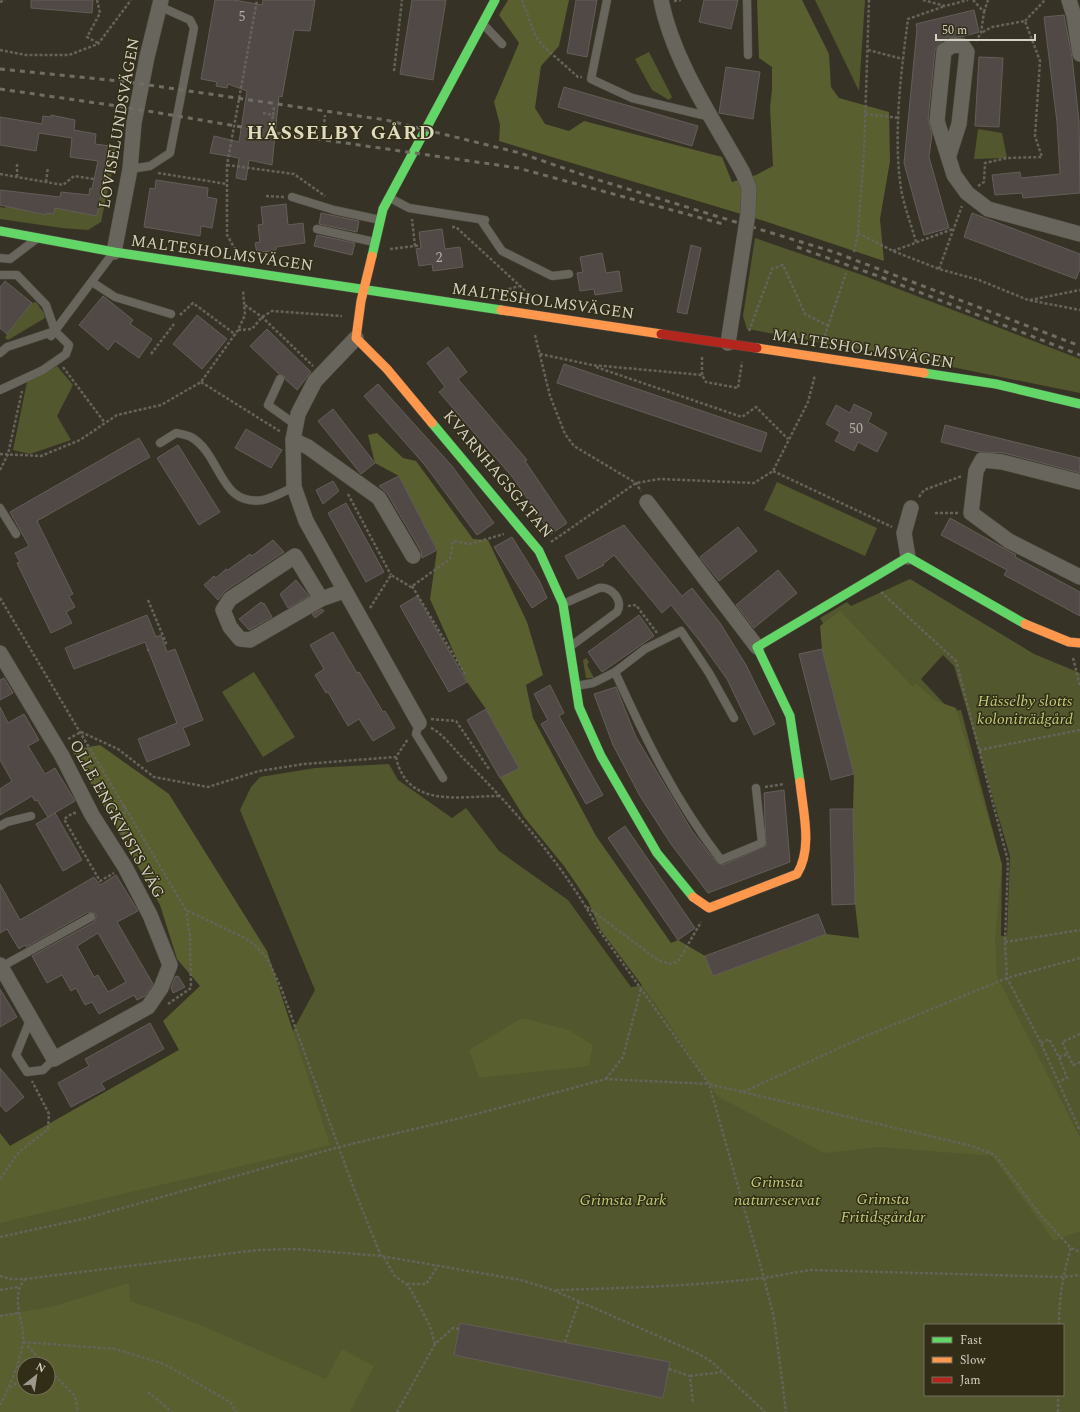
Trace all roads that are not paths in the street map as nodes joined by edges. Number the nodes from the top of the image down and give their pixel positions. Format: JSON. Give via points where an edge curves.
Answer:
{"nodes":[{"id":1,"x":495,"y":0,"type":"edge"},
{"id":2,"x":607,"y":0,"type":"edge"},
{"id":3,"x":661,"y":0,"type":"edge"},
{"id":4,"x":747,"y":0,"type":"edge"},
{"id":5,"x":1068,"y":0,"type":"edge"},
{"id":6,"x":160,"y":3,"type":"edge"},
{"id":7,"x":482,"y":23,"type":"junction"},
{"id":8,"x":502,"y":44,"type":"dead end"},
{"id":9,"x":1080,"y":54,"type":"edge"},
{"id":10,"x":748,"y":55,"type":"dead end"},
{"id":11,"x":713,"y":118,"type":"junction"},
{"id":12,"x":949,"y":155,"type":"junction"},
{"id":13,"x":130,"y":169,"type":"junction"},
{"id":14,"x":292,"y":197,"type":"road end"},
{"id":15,"x":389,"y":198,"type":"junction"},
{"id":16,"x":381,"y":220,"type":"junction"},
{"id":17,"x":317,"y":229,"type":"dead end"},
{"id":18,"x":0,"y":231,"type":"edge"},
{"id":19,"x":1080,"y":234,"type":"edge"},
{"id":20,"x":38,"y":238,"type":"junction"},
{"id":21,"x":374,"y":247,"type":"junction"},
{"id":22,"x":114,"y":252,"type":"junction"},
{"id":23,"x":0,"y":258,"type":"edge"},
{"id":24,"x":569,"y":274,"type":"dead end"},
{"id":25,"x":0,"y":275,"type":"edge"},
{"id":26,"x":92,"y":282,"type":"junction"},
{"id":27,"x":364,"y":290,"type":"junction"},
{"id":28,"x":175,"y":315,"type":"road end"},
{"id":29,"x":53,"y":333,"type":"junction"},
{"id":30,"x":356,"y":338,"type":"junction"},
{"id":31,"x":728,"y":343,"type":"junction"},
{"id":32,"x":0,"y":353,"type":"edge"},
{"id":33,"x":280,"y":379,"type":"dead end"},
{"id":34,"x":0,"y":390,"type":"edge"},
{"id":35,"x":1080,"y":404,"type":"edge"},
{"id":36,"x":296,"y":425,"type":"junction"},
{"id":37,"x":293,"y":440,"type":"junction"},
{"id":38,"x":160,"y":442,"type":"dead end"},
{"id":39,"x":1080,"y":482,"type":"edge"},
{"id":40,"x":294,"y":487,"type":"junction"},
{"id":41,"x":647,"y":502,"type":"road end"},
{"id":42,"x":0,"y":508,"type":"edge"},
{"id":43,"x":911,"y":508,"type":"road end"},
{"id":44,"x":16,"y":534,"type":"dead end"},
{"id":45,"x":413,"y":556,"type":"dead end"},
{"id":46,"x":908,"y":557,"type":"junction"},
{"id":47,"x":1080,"y":577,"type":"edge"},
{"id":48,"x":344,"y":591,"type":"junction"},
{"id":49,"x":321,"y":599,"type":"junction"},
{"id":50,"x":563,"y":604,"type":"junction"},
{"id":51,"x":1080,"y":643,"type":"edge"},
{"id":52,"x":571,"y":646,"type":"junction"},
{"id":53,"x":757,"y":647,"type":"junction"},
{"id":54,"x":0,"y":653,"type":"edge"},
{"id":55,"x":615,"y":672,"type":"junction"},
{"id":56,"x":576,"y":686,"type":"junction"},
{"id":57,"x":734,"y":718,"type":"dead end"},
{"id":58,"x":417,"y":720,"type":"joint"},
{"id":59,"x":443,"y":778,"type":"dead end"},
{"id":60,"x":756,"y":788,"type":"road end"},
{"id":61,"x":31,"y":816,"type":"dead end"},
{"id":62,"x":0,"y":826,"type":"edge"},
{"id":63,"x":91,"y":917,"type":"dead end"},
{"id":64,"x":0,"y":966,"type":"edge"},
{"id":65,"x":30,"y":1020,"type":"junction"},
{"id":66,"x":54,"y":1060,"type":"junction"}],
"edges":[{"from":1,"to":7,"type":"street"},
{"from":2,"to":11,"type":"lane","via":[[591,79],[632,98]]},
{"from":3,"to":11,"type":"street","via":[[665,22],[684,66]]},
{"from":4,"to":10,"type":"lane"},
{"from":5,"to":9,"type":"street","via":[[1074,16]]},
{"from":6,"to":13,"type":"street","name":"LOVISELUNDSVÄGEN","via":[[134,123]]},
{"from":6,"to":13,"type":"lane","via":[[190,20],[194,28],[170,153],[150,166]]},
{"from":7,"to":8,"type":"lane"},
{"from":7,"to":15,"type":"street"},
{"from":11,"to":31,"type":"street","bridge":true,"via":[[749,188],[748,213]]},
{"from":12,"to":12,"type":"street","via":[[959,124],[967,52],[963,46],[953,45],[944,51],[938,121]]},
{"from":12,"to":19,"type":"street","via":[[954,175],[967,193],[988,209]]},
{"from":13,"to":22,"type":"street","name":"LOVISELUNDSVÄGEN"},
{"from":14,"to":16,"type":"lane","via":[[334,210]]},
{"from":15,"to":16,"type":"street"},
{"from":15,"to":24,"type":"lane","via":[[409,208],[484,220],[502,251],[552,276]]},
{"from":16,"to":21,"type":"street"},
{"from":17,"to":21,"type":"lane"},
{"from":18,"to":20,"type":"street","name":"MALTESHOLMSVÄGEN"},
{"from":20,"to":22,"type":"street","name":"MALTESHOLMSVÄGEN"},
{"from":20,"to":23,"type":"lane","via":[[10,259]]},
{"from":21,"to":27,"type":"street"},
{"from":22,"to":26,"type":"lane"},
{"from":22,"to":27,"type":"street","name":"MALTESHOLMSVÄGEN"},
{"from":25,"to":29,"type":"lane","via":[[17,275],[46,305]]},
{"from":26,"to":28,"type":"lane","via":[[115,297]]},
{"from":26,"to":29,"type":"lane"},
{"from":27,"to":30,"type":"street"},
{"from":27,"to":31,"type":"street","name":"MALTESHOLMSVÄGEN"},
{"from":29,"to":32,"type":"lane","via":[[7,347]]},
{"from":29,"to":34,"type":"lane","via":[[69,345],[66,354],[43,370]]},
{"from":30,"to":36,"type":"street","via":[[315,381],[298,414]]},
{"from":30,"to":50,"type":"street","name":"KVARNHAGSGATAN","via":[[387,369],[522,529],[539,551]]},
{"from":31,"to":35,"type":"street","name":"MALTESHOLMSVÄGEN","via":[[996,384]]},
{"from":33,"to":36,"type":"lane","via":[[268,405]]},
{"from":36,"to":37,"type":"street"},
{"from":37,"to":40,"type":"street"},
{"from":37,"to":45,"type":"street","via":[[308,447],[379,498]]},
{"from":38,"to":40,"type":"lane","via":[[176,433],[191,437],[208,452],[228,489],[246,501],[264,500]]},
{"from":39,"to":47,"type":"street","via":[[1002,462],[982,460],[976,471],[971,513],[1009,540]]},
{"from":40,"to":48,"type":"street","via":[[306,521]]},
{"from":41,"to":53,"type":"street"},
{"from":42,"to":44,"type":"lane"},
{"from":43,"to":46,"type":"street","via":[[904,533]]},
{"from":46,"to":51,"type":"street","via":[[1032,628],[1069,642]]},
{"from":46,"to":53,"type":"street"},
{"from":48,"to":49,"type":"street"},
{"from":48,"to":58,"type":"street"},
{"from":49,"to":49,"type":"street","via":[[295,556],[230,599],[223,610],[230,627],[240,639],[250,640]]},
{"from":50,"to":52,"type":"street","name":"KVARNHAGSGATAN"},
{"from":50,"to":52,"type":"lane","via":[[605,587],[611,590],[620,602],[617,612]]},
{"from":52,"to":56,"type":"street","name":"KVARNHAGSGATAN"},
{"from":53,"to":56,"type":"street","name":"KVARNHAGSGATAN","via":[[790,716],[800,782],[806,852],[797,874],[709,908],[691,896],[657,853],[601,756],[579,707]]},
{"from":54,"to":66,"type":"street","name":"OLLE ENGKVISTS VÄG","via":[[62,756],[92,815],[150,914],[170,965],[155,1007]]},
{"from":55,"to":56,"type":"lane","via":[[593,683]]},
{"from":55,"to":57,"type":"lane","via":[[645,648],[681,631],[709,673]]},
{"from":55,"to":60,"type":"lane","via":[[657,761],[699,832],[721,860],[762,843]]},
{"from":58,"to":59,"type":"lane","via":[[416,734]]},
{"from":61,"to":62,"type":"lane"},
{"from":63,"to":64,"type":"lane"},
{"from":64,"to":65,"type":"street"},
{"from":65,"to":66,"type":"street"},
{"from":65,"to":66,"type":"lane","via":[[16,1054],[27,1072],[43,1070]]}]}
